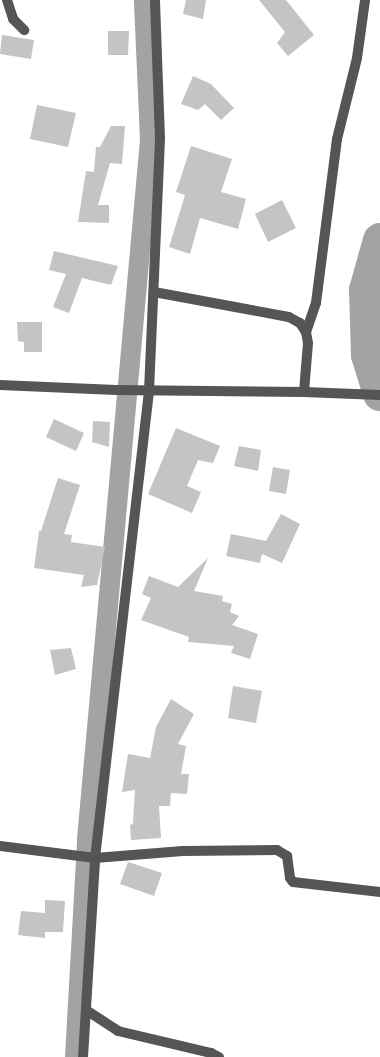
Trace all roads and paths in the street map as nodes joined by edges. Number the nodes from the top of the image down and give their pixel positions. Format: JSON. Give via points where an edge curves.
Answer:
{"nodes":[{"id":1,"x":7,"y":0,"type":"edge"},
{"id":2,"x":155,"y":0,"type":"edge"},
{"id":3,"x":365,"y":0,"type":"edge"},
{"id":4,"x":24,"y":30,"type":"dead end"},
{"id":5,"x":154,"y":292,"type":"junction"},
{"id":6,"x":306,"y":332,"type":"junction"},
{"id":7,"x":0,"y":385,"type":"edge"},
{"id":8,"x":147,"y":390,"type":"junction"},
{"id":9,"x":304,"y":392,"type":"junction"},
{"id":10,"x":380,"y":395,"type":"edge"},
{"id":11,"x":0,"y":846,"type":"edge"},
{"id":12,"x":95,"y":858,"type":"junction"},
{"id":13,"x":380,"y":892,"type":"edge"},
{"id":14,"x":86,"y":1010,"type":"junction"},
{"id":15,"x":83,"y":1057,"type":"edge"},
{"id":16,"x":219,"y":1057,"type":"edge"}],
"edges":[{"from":1,"to":4,"type":"street","via":[[13,19]]},
{"from":2,"to":5,"type":"street","via":[[160,138]]},
{"from":3,"to":6,"type":"street","via":[[357,58],[337,139],[316,303]]},
{"from":5,"to":6,"type":"street","via":[[289,317],[300,323]]},
{"from":5,"to":8,"type":"street"},
{"from":6,"to":9,"type":"street","via":[[308,358]]},
{"from":7,"to":8,"type":"street"},
{"from":8,"to":9,"type":"street"},
{"from":8,"to":12,"type":"street"},
{"from":9,"to":10,"type":"street"},
{"from":11,"to":12,"type":"street"},
{"from":12,"to":13,"type":"street","via":[[183,852],[277,850],[287,856],[290,878],[293,882]]},
{"from":12,"to":14,"type":"street"},
{"from":14,"to":15,"type":"street"},
{"from":14,"to":16,"type":"street","via":[[118,1031]]}]}
